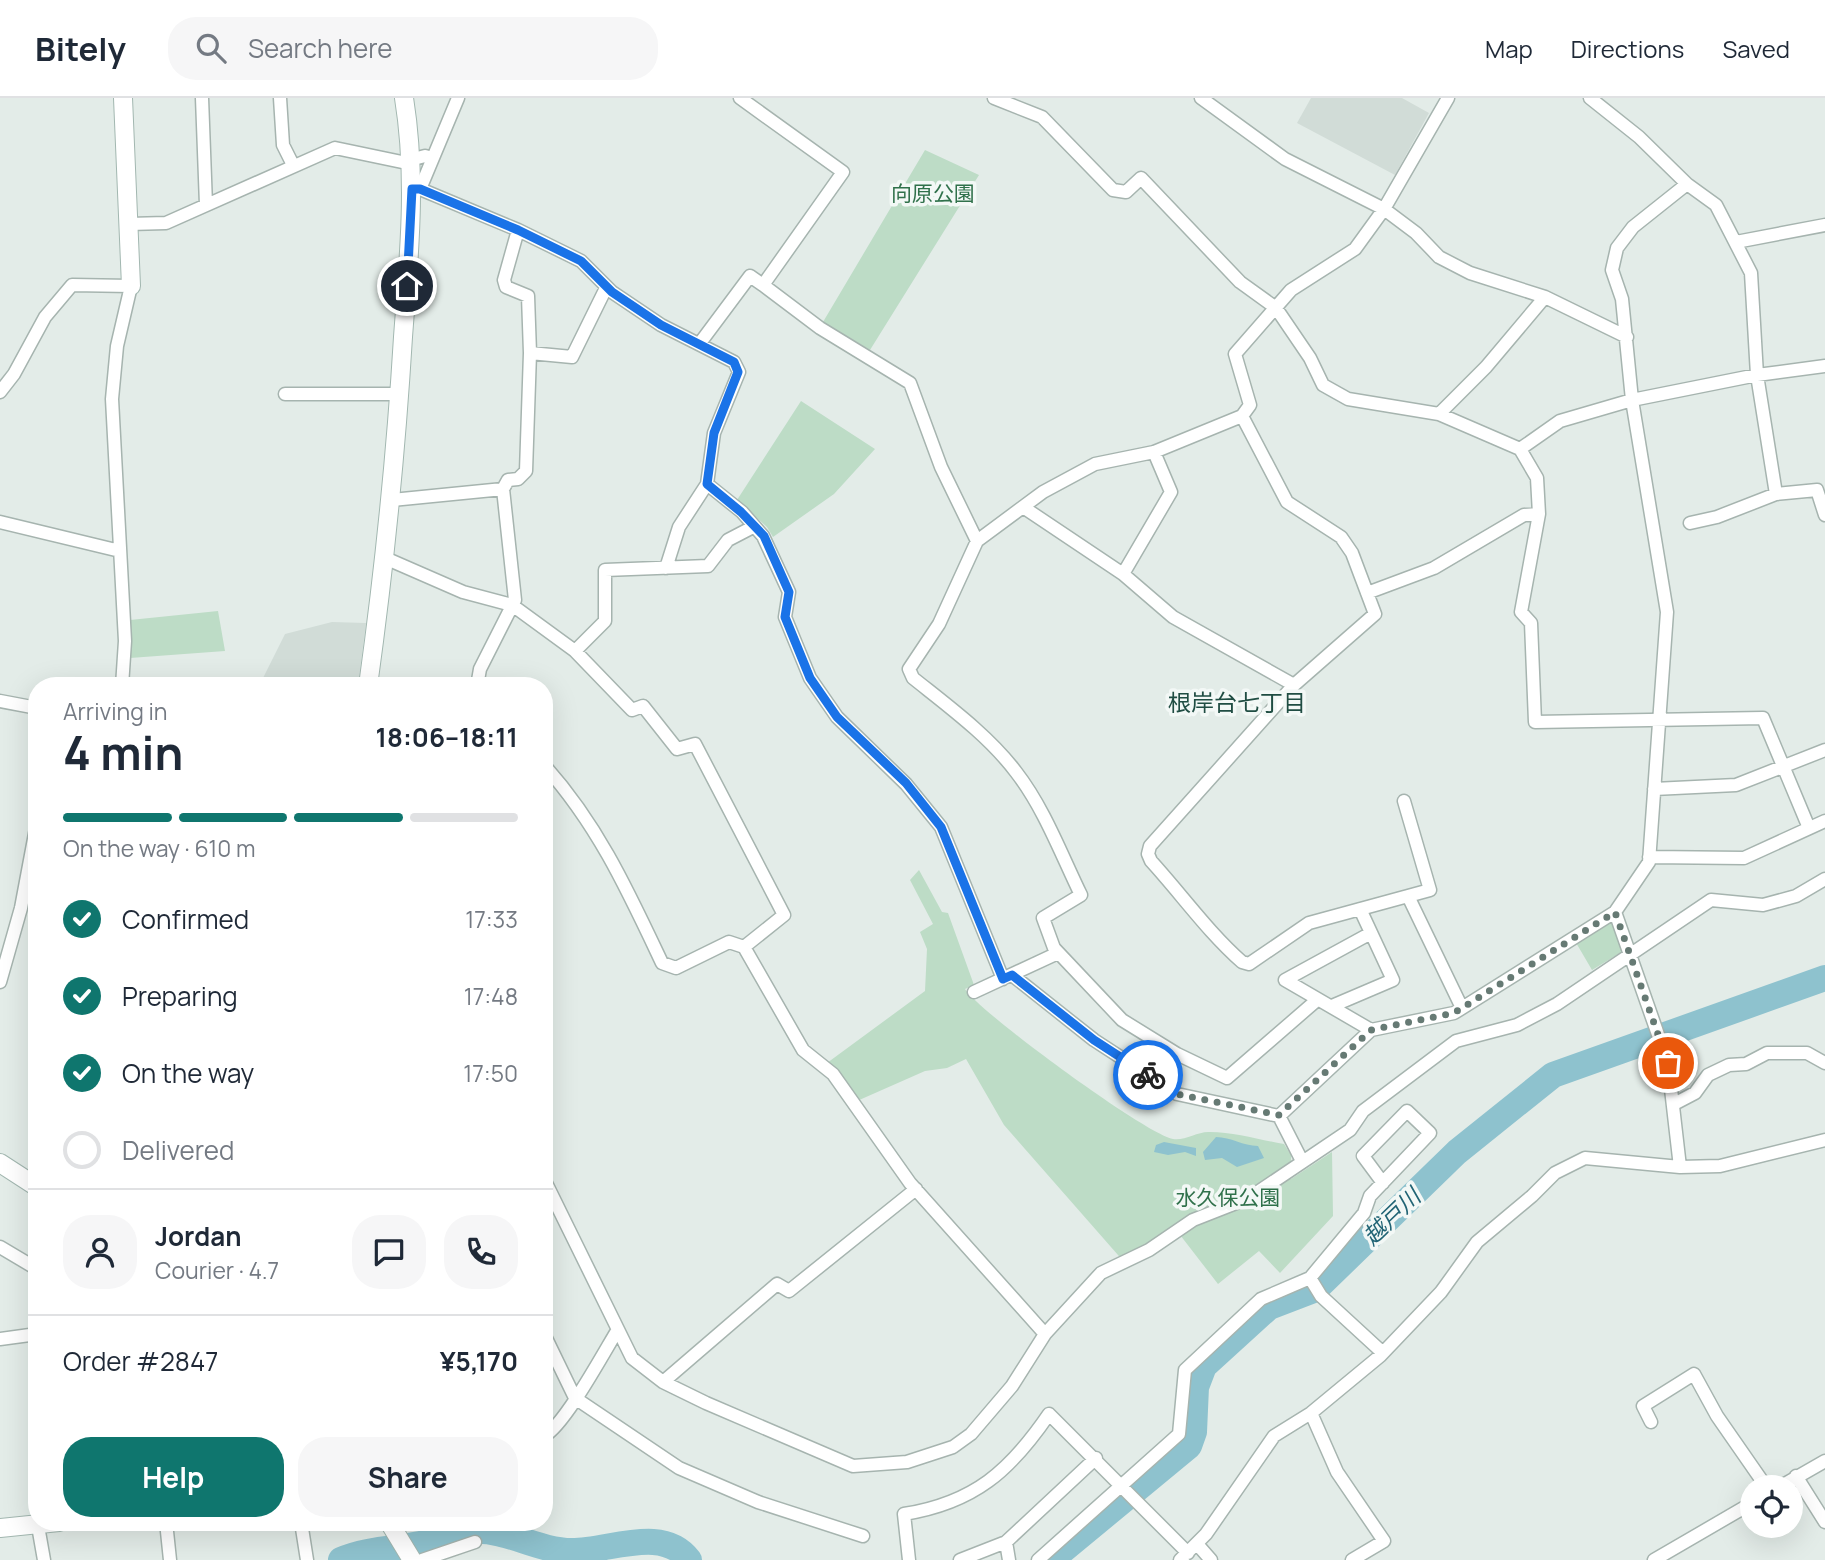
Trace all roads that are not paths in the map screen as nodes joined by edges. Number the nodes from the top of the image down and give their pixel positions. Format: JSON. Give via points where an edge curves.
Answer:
{"nodes":[{"id":1,"x":123,"y":98,"type":"edge"},
{"id":2,"x":202,"y":98,"type":"edge"},
{"id":3,"x":280,"y":98,"type":"edge"},
{"id":4,"x":404,"y":98,"type":"edge"},
{"id":5,"x":458,"y":98,"type":"edge"},
{"id":6,"x":740,"y":98,"type":"edge"},
{"id":7,"x":994,"y":98,"type":"edge"},
{"id":8,"x":1201,"y":98,"type":"edge"},
{"id":9,"x":1448,"y":98,"type":"edge"},
{"id":10,"x":1590,"y":98,"type":"edge"},
{"id":11,"x":412,"y":158,"type":"junction"},
{"id":12,"x":432,"y":158,"type":"junction"},
{"id":13,"x":293,"y":166,"type":"junction"},
{"id":14,"x":1687,"y":184,"type":"junction"},
{"id":15,"x":416,"y":189,"type":"junction"},
{"id":16,"x":206,"y":205,"type":"junction"},
{"id":17,"x":1384,"y":209,"type":"junction"},
{"id":18,"x":130,"y":225,"type":"junction"},
{"id":19,"x":1825,"y":225,"type":"edge"},
{"id":20,"x":518,"y":230,"type":"junction"},
{"id":21,"x":1735,"y":242,"type":"junction"},
{"id":22,"x":764,"y":285,"type":"junction"},
{"id":23,"x":131,"y":286,"type":"junction"},
{"id":24,"x":606,"y":288,"type":"junction"},
{"id":25,"x":1545,"y":297,"type":"junction"},
{"id":26,"x":1276,"y":308,"type":"junction"},
{"id":27,"x":1627,"y":337,"type":"junction"},
{"id":28,"x":700,"y":343,"type":"junction"},
{"id":29,"x":530,"y":353,"type":"junction"},
{"id":30,"x":1825,"y":366,"type":"edge"},
{"id":31,"x":1757,"y":374,"type":"junction"},
{"id":32,"x":0,"y":393,"type":"edge"},
{"id":33,"x":285,"y":394,"type":"dead end"},
{"id":34,"x":400,"y":394,"type":"junction"},
{"id":35,"x":1632,"y":400,"type":"junction"},
{"id":36,"x":1439,"y":414,"type":"junction"},
{"id":37,"x":1242,"y":416,"type":"junction"},
{"id":38,"x":1520,"y":449,"type":"junction"},
{"id":39,"x":1154,"y":452,"type":"junction"},
{"id":40,"x":707,"y":484,"type":"junction"},
{"id":41,"x":503,"y":489,"type":"junction"},
{"id":42,"x":1776,"y":494,"type":"junction"},
{"id":43,"x":392,"y":500,"type":"junction"},
{"id":44,"x":1023,"y":507,"type":"junction"},
{"id":45,"x":1539,"y":513,"type":"junction"},
{"id":46,"x":1825,"y":515,"type":"edge"},
{"id":47,"x":0,"y":522,"type":"edge"},
{"id":48,"x":1690,"y":523,"type":"dead end"},
{"id":49,"x":753,"y":527,"type":"junction"},
{"id":50,"x":977,"y":541,"type":"junction"},
{"id":51,"x":120,"y":551,"type":"junction"},
{"id":52,"x":385,"y":558,"type":"junction"},
{"id":53,"x":666,"y":568,"type":"junction"},
{"id":54,"x":1123,"y":574,"type":"junction"},
{"id":55,"x":1367,"y":593,"type":"junction"},
{"id":56,"x":512,"y":605,"type":"junction"},
{"id":57,"x":575,"y":651,"type":"junction"},
{"id":58,"x":123,"y":677,"type":"edge"},
{"id":59,"x":369,"y":677,"type":"edge"},
{"id":60,"x":479,"y":677,"type":"edge"},
{"id":61,"x":1294,"y":685,"type":"junction"},
{"id":62,"x":0,"y":701,"type":"edge"},
{"id":63,"x":28,"y":706,"type":"edge"},
{"id":64,"x":1660,"y":718,"type":"junction"},
{"id":65,"x":1825,"y":750,"type":"edge"},
{"id":66,"x":1783,"y":767,"type":"junction"},
{"id":67,"x":553,"y":776,"type":"edge"},
{"id":68,"x":1654,"y":789,"type":"junction"},
{"id":69,"x":1404,"y":801,"type":"dead end"},
{"id":70,"x":1825,"y":821,"type":"edge"},
{"id":71,"x":1809,"y":828,"type":"junction"},
{"id":72,"x":1649,"y":857,"type":"junction"},
{"id":73,"x":28,"y":871,"type":"edge"},
{"id":74,"x":1825,"y":879,"type":"edge"},
{"id":75,"x":1408,"y":896,"type":"junction"},
{"id":76,"x":1360,"y":909,"type":"junction"},
{"id":77,"x":1615,"y":912,"type":"junction"},
{"id":78,"x":1371,"y":933,"type":"junction"},
{"id":79,"x":744,"y":947,"type":"junction"},
{"id":80,"x":1058,"y":953,"type":"junction"},
{"id":81,"x":1632,"y":953,"type":"junction"},
{"id":82,"x":1008,"y":977,"type":"junction"},
{"id":83,"x":0,"y":982,"type":"edge"},
{"id":84,"x":974,"y":992,"type":"dead end"},
{"id":85,"x":1317,"y":1000,"type":"junction"},
{"id":86,"x":1332,"y":1006,"type":"junction"},
{"id":87,"x":1462,"y":1008,"type":"junction"},
{"id":88,"x":1371,"y":1030,"type":"junction"},
{"id":89,"x":1825,"y":1063,"type":"edge"},
{"id":90,"x":1674,"y":1104,"type":"junction"},
{"id":91,"x":1279,"y":1115,"type":"junction"},
{"id":92,"x":1825,"y":1140,"type":"edge"},
{"id":93,"x":1302,"y":1161,"type":"junction"},
{"id":94,"x":0,"y":1163,"type":"edge"},
{"id":95,"x":1680,"y":1167,"type":"junction"},
{"id":96,"x":28,"y":1181,"type":"edge"},
{"id":97,"x":1383,"y":1183,"type":"junction"},
{"id":98,"x":916,"y":1189,"type":"junction"},
{"id":99,"x":553,"y":1198,"type":"edge"},
{"id":100,"x":0,"y":1247,"type":"edge"},
{"id":101,"x":28,"y":1264,"type":"edge"},
{"id":102,"x":1312,"y":1280,"type":"junction"},
{"id":103,"x":617,"y":1331,"type":"junction"},
{"id":104,"x":1045,"y":1334,"type":"junction"},
{"id":105,"x":28,"y":1335,"type":"edge"},
{"id":106,"x":0,"y":1339,"type":"edge"},
{"id":107,"x":553,"y":1353,"type":"edge"},
{"id":108,"x":1383,"y":1353,"type":"junction"},
{"id":109,"x":663,"y":1382,"type":"junction"},
{"id":110,"x":575,"y":1398,"type":"junction"},
{"id":111,"x":1311,"y":1413,"type":"junction"},
{"id":112,"x":1651,"y":1422,"type":"dead end"},
{"id":113,"x":553,"y":1430,"type":"edge"},
{"id":114,"x":1096,"y":1458,"type":"junction"},
{"id":115,"x":1825,"y":1461,"type":"edge"},
{"id":116,"x":1758,"y":1475,"type":"edge"},
{"id":117,"x":1798,"y":1475,"type":"edge"},
{"id":118,"x":1119,"y":1487,"type":"junction"},
{"id":119,"x":1803,"y":1487,"type":"edge"},
{"id":120,"x":1740,"y":1511,"type":"edge"},
{"id":121,"x":1825,"y":1522,"type":"edge"},
{"id":122,"x":28,"y":1527,"type":"edge"},
{"id":123,"x":0,"y":1528,"type":"edge"},
{"id":124,"x":39,"y":1531,"type":"edge"},
{"id":125,"x":167,"y":1531,"type":"edge"},
{"id":126,"x":302,"y":1531,"type":"edge"},
{"id":127,"x":394,"y":1531,"type":"edge"},
{"id":128,"x":863,"y":1536,"type":"dead end"},
{"id":129,"x":474,"y":1542,"type":"dead end"},
{"id":130,"x":1006,"y":1542,"type":"junction"},
{"id":131,"x":1188,"y":1552,"type":"edge"},
{"id":132,"x":1674,"y":1555,"type":"edge"},
{"id":133,"x":414,"y":1558,"type":"edge"},
{"id":134,"x":44,"y":1560,"type":"edge"},
{"id":135,"x":170,"y":1560,"type":"edge"},
{"id":136,"x":307,"y":1560,"type":"edge"},
{"id":137,"x":909,"y":1560,"type":"edge"},
{"id":138,"x":960,"y":1560,"type":"edge"},
{"id":139,"x":1009,"y":1560,"type":"edge"},
{"id":140,"x":1038,"y":1560,"type":"edge"},
{"id":141,"x":1211,"y":1560,"type":"edge"},
{"id":142,"x":1352,"y":1560,"type":"edge"},
{"id":143,"x":1654,"y":1560,"type":"edge"}],
"edges":[{"from":1,"to":18,"type":"street"},
{"from":2,"to":16,"type":"street"},
{"from":3,"to":13,"type":"street","via":[[283,145]]},
{"from":4,"to":11,"type":"street"},
{"from":5,"to":12,"type":"street"},
{"from":6,"to":22,"type":"street","via":[[843,172]]},
{"from":7,"to":26,"type":"street","via":[[1042,117],[1113,190],[1126,192],[1141,178],[1240,282]]},
{"from":8,"to":17,"type":"street","via":[[1285,159]]},
{"from":9,"to":17,"type":"street"},
{"from":10,"to":14,"type":"street"},
{"from":11,"to":12,"type":"street"},
{"from":11,"to":13,"type":"street","via":[[402,162],[335,148]]},
{"from":11,"to":15,"type":"street"},
{"from":12,"to":15,"type":"street"},
{"from":13,"to":16,"type":"street"},
{"from":14,"to":21,"type":"street","via":[[1716,205]]},
{"from":14,"to":27,"type":"street","via":[[1633,227],[1613,257]]},
{"from":15,"to":20,"type":"street"},
{"from":15,"to":34,"type":"street"},
{"from":16,"to":18,"type":"street","via":[[166,223]]},
{"from":17,"to":25,"type":"street","via":[[1439,257],[1470,273]]},
{"from":17,"to":26,"type":"street","via":[[1355,249],[1291,290]]},
{"from":18,"to":23,"type":"street"},
{"from":19,"to":21,"type":"street"},
{"from":20,"to":24,"type":"street","via":[[581,261]]},
{"from":20,"to":29,"type":"street","via":[[504,280],[506,287],[528,296]]},
{"from":21,"to":31,"type":"street","via":[[1751,273]]},
{"from":22,"to":28,"type":"street","via":[[750,276]]},
{"from":22,"to":50,"type":"street","via":[[820,328],[910,383],[941,467]]},
{"from":23,"to":32,"type":"street","via":[[72,285],[45,317]]},
{"from":23,"to":51,"type":"street","via":[[111,400]]},
{"from":24,"to":28,"type":"street","via":[[661,325]]},
{"from":24,"to":29,"type":"street","via":[[572,357]]},
{"from":25,"to":27,"type":"street"},
{"from":25,"to":36,"type":"street"},
{"from":26,"to":36,"type":"street","via":[[1323,385],[1348,399]]},
{"from":26,"to":37,"type":"street","via":[[1235,354],[1250,405]]},
{"from":27,"to":35,"type":"street"},
{"from":28,"to":40,"type":"street","via":[[734,362],[738,372],[714,433]]},
{"from":29,"to":41,"type":"street","via":[[526,471],[517,480],[508,480]]},
{"from":30,"to":31,"type":"street"},
{"from":31,"to":35,"type":"street"},
{"from":31,"to":42,"type":"street"},
{"from":33,"to":34,"type":"street"},
{"from":34,"to":43,"type":"street"},
{"from":35,"to":38,"type":"street","via":[[1560,421]]},
{"from":35,"to":64,"type":"street","via":[[1667,612]]},
{"from":36,"to":38,"type":"street"},
{"from":37,"to":39,"type":"street"},
{"from":37,"to":55,"type":"street","via":[[1287,502],[1341,537]]},
{"from":38,"to":45,"type":"street","via":[[1537,478]]},
{"from":39,"to":44,"type":"street","via":[[1095,464]]},
{"from":39,"to":54,"type":"street","via":[[1171,492]]},
{"from":40,"to":49,"type":"street"},
{"from":40,"to":53,"type":"street","via":[[679,527]]},
{"from":41,"to":43,"type":"street"},
{"from":41,"to":56,"type":"street"},
{"from":42,"to":46,"type":"street","via":[[1817,490]]},
{"from":42,"to":48,"type":"street"},
{"from":43,"to":52,"type":"street"},
{"from":44,"to":50,"type":"street"},
{"from":44,"to":54,"type":"street"},
{"from":45,"to":55,"type":"street","via":[[1524,516],[1434,568]]},
{"from":45,"to":64,"type":"street","via":[[1521,612],[1531,623],[1535,722]]},
{"from":47,"to":51,"type":"street"},
{"from":49,"to":53,"type":"street","via":[[728,540],[708,566]]},
{"from":49,"to":82,"type":"street","via":[[764,536],[789,592],[785,617],[810,678],[837,717],[906,783],[941,827]]},
{"from":50,"to":80,"type":"street","via":[[939,624],[909,669],[1015,769],[1033,796],[1081,895],[1043,918]]},
{"from":51,"to":58,"type":"street"},
{"from":52,"to":56,"type":"street","via":[[463,592]]},
{"from":52,"to":59,"type":"street"},
{"from":53,"to":57,"type":"street","via":[[605,570],[605,621]]},
{"from":54,"to":61,"type":"street","via":[[1174,617]]},
{"from":55,"to":61,"type":"street","via":[[1375,614]]},
{"from":56,"to":57,"type":"street"},
{"from":56,"to":60,"type":"street"},
{"from":57,"to":79,"type":"street","via":[[632,710],[643,706],[677,750],[695,744],[784,915]]},
{"from":61,"to":76,"type":"street","via":[[1150,846],[1148,854],[1204,926],[1249,964],[1309,923]]},
{"from":62,"to":63,"type":"street"},
{"from":64,"to":66,"type":"street","via":[[1763,718]]},
{"from":64,"to":68,"type":"street"},
{"from":65,"to":66,"type":"street"},
{"from":66,"to":68,"type":"street","via":[[1736,785]]},
{"from":66,"to":71,"type":"street"},
{"from":67,"to":79,"type":"street","via":[[584,813],[623,879],[662,963],[676,968],[729,943]]},
{"from":68,"to":72,"type":"street"},
{"from":69,"to":75,"type":"street","via":[[1430,890]]},
{"from":70,"to":71,"type":"street"},
{"from":71,"to":72,"type":"street","via":[[1744,858]]},
{"from":72,"to":77,"type":"street"},
{"from":73,"to":83,"type":"street"},
{"from":74,"to":81,"type":"street","via":[[1796,896],[1763,905],[1711,900]]},
{"from":75,"to":76,"type":"street"},
{"from":75,"to":87,"type":"street"},
{"from":76,"to":78,"type":"street"},
{"from":77,"to":81,"type":"street"},
{"from":77,"to":87,"type":"street"},
{"from":78,"to":85,"type":"street","via":[[1285,980]]},
{"from":78,"to":86,"type":"street","via":[[1393,980]]},
{"from":79,"to":98,"type":"street","via":[[803,1050],[833,1074]]},
{"from":80,"to":82,"type":"street"},
{"from":80,"to":85,"type":"street","via":[[1122,1020],[1177,1054],[1227,1077]]},
{"from":81,"to":90,"type":"street","via":[[1663,1048]]},
{"from":81,"to":93,"type":"street","via":[[1517,1026],[1456,1041],[1363,1111],[1350,1130]]},
{"from":82,"to":84,"type":"street"},
{"from":82,"to":91,"type":"street","via":[[1177,1094]]},
{"from":85,"to":86,"type":"street"},
{"from":86,"to":88,"type":"street"},
{"from":87,"to":88,"type":"street"},
{"from":88,"to":91,"type":"street"},
{"from":89,"to":90,"type":"street","via":[[1807,1053],[1767,1053],[1708,1075],[1695,1093]]},
{"from":90,"to":95,"type":"street"},
{"from":91,"to":93,"type":"street"},
{"from":92,"to":95,"type":"street","via":[[1720,1166]]},
{"from":93,"to":104,"type":"street","via":[[1249,1198],[1193,1220],[1149,1250],[1101,1273]]},
{"from":94,"to":96,"type":"street"},
{"from":95,"to":108,"type":"street","via":[[1585,1158],[1555,1172],[1476,1242],[1441,1292]]},
{"from":97,"to":97,"type":"street","via":[[1363,1156],[1407,1111],[1430,1133]]},
{"from":97,"to":102,"type":"street"},
{"from":98,"to":104,"type":"street"},
{"from":98,"to":109,"type":"street","via":[[789,1291],[777,1284]]},
{"from":99,"to":103,"type":"street"},
{"from":100,"to":101,"type":"street"},
{"from":102,"to":108,"type":"street","via":[[1321,1296]]},
{"from":102,"to":118,"type":"street","via":[[1261,1299],[1185,1370],[1179,1434]]},
{"from":103,"to":109,"type":"street","via":[[632,1358]]},
{"from":103,"to":110,"type":"street"},
{"from":104,"to":109,"type":"street","via":[[1012,1386],[971,1434],[953,1447],[907,1462],[853,1465]]},
{"from":105,"to":106,"type":"street"},
{"from":107,"to":110,"type":"street"},
{"from":108,"to":111,"type":"street"},
{"from":110,"to":113,"type":"street"},
{"from":110,"to":128,"type":"street","via":[[694,1476]]},
{"from":111,"to":131,"type":"street","via":[[1274,1436]]},
{"from":111,"to":142,"type":"street","via":[[1337,1472],[1384,1541]]},
{"from":112,"to":116,"type":"street","via":[[1643,1406],[1694,1374]]},
{"from":114,"to":118,"type":"street"},
{"from":114,"to":130,"type":"street"},
{"from":114,"to":137,"type":"street","via":[[1049,1414],[1024,1450],[989,1483],[952,1502],[904,1514]]},
{"from":115,"to":117,"type":"street"},
{"from":118,"to":131,"type":"street"},
{"from":118,"to":140,"type":"street"},
{"from":119,"to":121,"type":"street"},
{"from":120,"to":132,"type":"street"},
{"from":122,"to":123,"type":"street"},
{"from":124,"to":134,"type":"street"},
{"from":125,"to":135,"type":"street"},
{"from":126,"to":136,"type":"street"},
{"from":127,"to":133,"type":"street"},
{"from":129,"to":133,"type":"street"},
{"from":130,"to":138,"type":"street"},
{"from":130,"to":139,"type":"street"},
{"from":131,"to":141,"type":"street"},
{"from":132,"to":143,"type":"street"}]}
